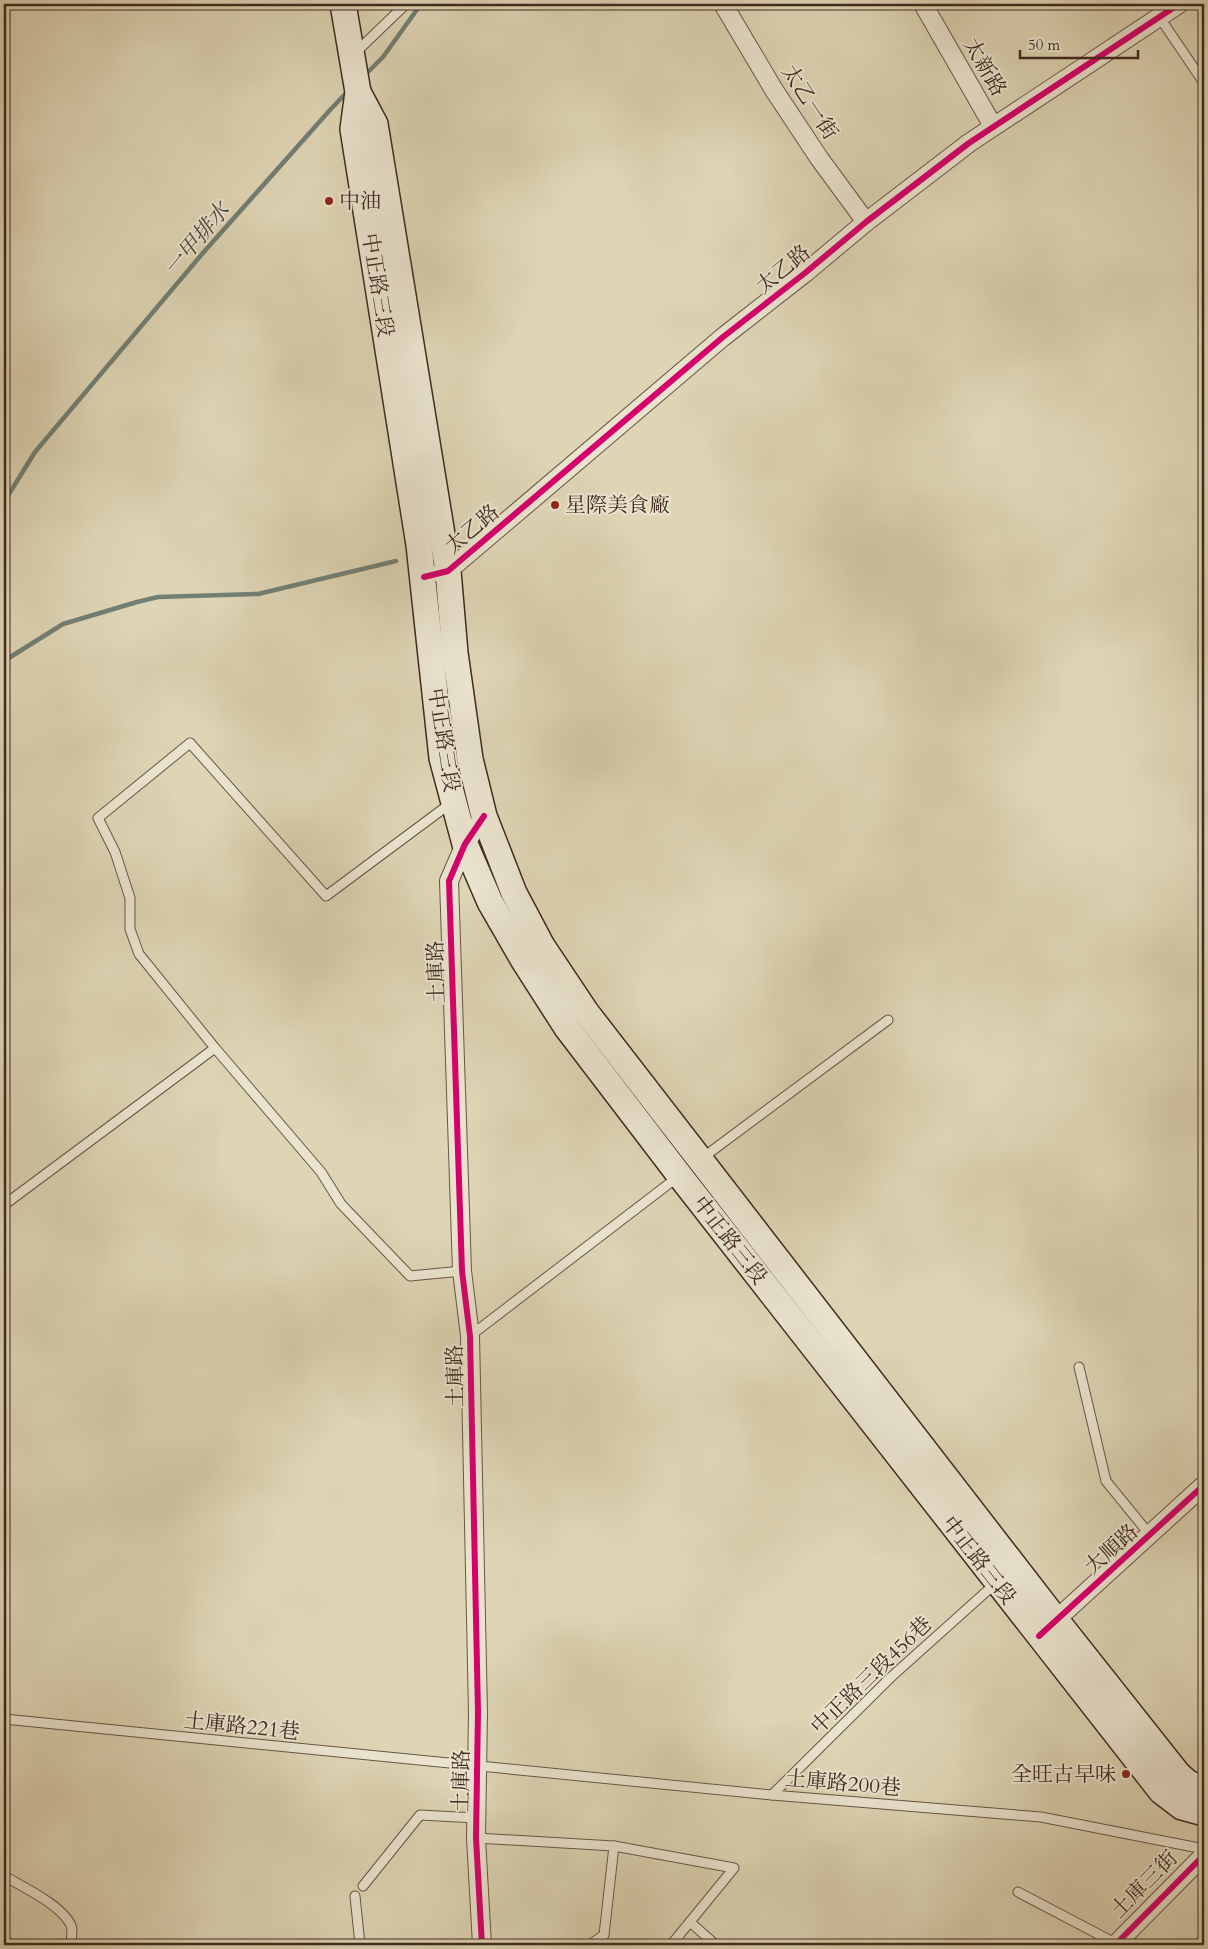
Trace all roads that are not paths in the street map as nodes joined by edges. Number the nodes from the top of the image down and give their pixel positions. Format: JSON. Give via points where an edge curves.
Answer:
{"nodes":[{"id":1,"x":343,"y":4,"type":"edge"},
{"id":2,"x":406,"y":4,"type":"edge"},
{"id":3,"x":723,"y":4,"type":"edge"},
{"id":4,"x":923,"y":4,"type":"edge"},
{"id":5,"x":1179,"y":4,"type":"edge"},
{"id":6,"x":1160,"y":18,"type":"junction"},
{"id":7,"x":352,"y":56,"type":"junction"},
{"id":8,"x":1204,"y":83,"type":"edge"},
{"id":9,"x":358,"y":92,"type":"junction"},
{"id":10,"x":994,"y":126,"type":"junction"},
{"id":11,"x":866,"y":222,"type":"junction"},
{"id":12,"x":448,"y":570,"type":"junction"},
{"id":13,"x":424,"y":577,"type":"junction"},
{"id":14,"x":453,"y":801,"type":"junction"},
{"id":15,"x":484,"y":816,"type":"junction"},
{"id":16,"x":465,"y":844,"type":"junction"},
{"id":17,"x":888,"y":1020,"type":"dead end"},
{"id":18,"x":215,"y":1048,"type":"junction"},
{"id":19,"x":690,"y":1167,"type":"junction"},
{"id":20,"x":4,"y":1205,"type":"edge"},
{"id":21,"x":462,"y":1271,"type":"junction"},
{"id":22,"x":470,"y":1336,"type":"junction"},
{"id":23,"x":1079,"y":1367,"type":"dead end"},
{"id":24,"x":1204,"y":1485,"type":"edge"},
{"id":25,"x":1150,"y":1535,"type":"junction"},
{"id":26,"x":997,"y":1582,"type":"junction"},
{"id":27,"x":1047,"y":1628,"type":"junction"},
{"id":28,"x":4,"y":1719,"type":"edge"},
{"id":29,"x":478,"y":1767,"type":"junction"},
{"id":30,"x":1204,"y":1789,"type":"edge"},
{"id":31,"x":772,"y":1795,"type":"junction"},
{"id":32,"x":1204,"y":1813,"type":"edge"},
{"id":33,"x":476,"y":1818,"type":"junction"},
{"id":34,"x":476,"y":1838,"type":"junction"},
{"id":35,"x":614,"y":1846,"type":"junction"},
{"id":36,"x":1204,"y":1849,"type":"edge"},
{"id":37,"x":1204,"y":1855,"type":"edge"},
{"id":38,"x":4,"y":1876,"type":"edge"},
{"id":39,"x":363,"y":1886,"type":"dead end"},
{"id":40,"x":1018,"y":1892,"type":"dead end"},
{"id":41,"x":354,"y":1896,"type":"dead end"},
{"id":42,"x":690,"y":1922,"type":"junction"},
{"id":43,"x":1116,"y":1944,"type":"edge"},
{"id":44,"x":71,"y":1945,"type":"edge"},
{"id":45,"x":360,"y":1945,"type":"edge"},
{"id":46,"x":482,"y":1945,"type":"edge"},
{"id":47,"x":590,"y":1945,"type":"edge"},
{"id":48,"x":671,"y":1945,"type":"edge"},
{"id":49,"x":716,"y":1945,"type":"edge"}],
"edges":[{"from":1,"to":7,"type":"main road"},
{"from":2,"to":7,"type":"lane"},
{"from":3,"to":11,"type":"street","name":"太乙一街","via":[[774,90]]},
{"from":4,"to":10,"type":"street","name":"太新路"},
{"from":5,"to":6,"type":"street","name":"太乙路"},
{"from":6,"to":8,"type":"lane"},
{"from":6,"to":10,"type":"street","name":"太乙路"},
{"from":7,"to":9,"type":"main road"},
{"from":9,"to":12,"type":"main road","name":"中正路三段","via":[[375,124]]},
{"from":9,"to":13,"type":"main road","name":"中正路三段","via":[[353,129]]},
{"from":10,"to":11,"type":"street","name":"太乙路"},
{"from":11,"to":12,"type":"street","name":"太乙路","via":[[723,337]]},
{"from":12,"to":13,"type":"street","name":"太乙路"},
{"from":12,"to":15,"type":"main road","name":"中正路三段","via":[[455,653],[470,759]]},
{"from":13,"to":14,"type":"main road","name":"中正路三段","via":[[442,758]]},
{"from":14,"to":16,"type":"main road","name":"中正路三段"},
{"from":14,"to":18,"type":"lane","via":[[326,896],[190,743],[98,818],[115,852],[130,898],[130,930],[139,954]]},
{"from":15,"to":16,"type":"street","name":"土庫路"},
{"from":15,"to":19,"type":"main road","name":"中正路三段","via":[[514,893],[542,946]]},
{"from":16,"to":19,"type":"main road","name":"中正路三段","via":[[490,902],[567,1028]]},
{"from":16,"to":21,"type":"street","name":"土庫路","via":[[449,881]]},
{"from":17,"to":19,"type":"lane"},
{"from":18,"to":20,"type":"lane"},
{"from":18,"to":21,"type":"lane","via":[[322,1172],[341,1204],[410,1276]]},
{"from":19,"to":22,"type":"lane"},
{"from":19,"to":26,"type":"main road","name":"中正路三段"},
{"from":19,"to":27,"type":"main road","name":"中正路三段"},
{"from":21,"to":22,"type":"street","name":"土庫路"},
{"from":22,"to":29,"type":"street","name":"土庫路"},
{"from":23,"to":25,"type":"lane","via":[[1106,1481]]},
{"from":24,"to":25,"type":"street","name":"大順路"},
{"from":25,"to":27,"type":"street","name":"大順路"},
{"from":26,"to":27,"type":"main road","name":"中正路三段"},
{"from":26,"to":31,"type":"lane","name":"中正路三段456巷","via":[[890,1678]]},
{"from":27,"to":30,"type":"main road","name":"中正路三段","via":[[1178,1774],[1188,1783]]},
{"from":27,"to":32,"type":"main road","name":"中正路三段","via":[[1161,1791],[1182,1807]]},
{"from":28,"to":29,"type":"lane","name":"土庫路221巷"},
{"from":29,"to":31,"type":"lane","name":"土庫路200巷"},
{"from":29,"to":33,"type":"street","name":"土庫路"},
{"from":31,"to":36,"type":"lane","name":"土庫路200巷","via":[[1041,1817]]},
{"from":33,"to":34,"type":"street","name":"土庫路"},
{"from":33,"to":39,"type":"lane","via":[[420,1815]]},
{"from":34,"to":35,"type":"lane"},
{"from":34,"to":46,"type":"street","name":"土庫路"},
{"from":35,"to":42,"type":"lane","via":[[734,1868]]},
{"from":35,"to":47,"type":"lane","via":[[604,1935]]},
{"from":37,"to":43,"type":"street","name":"土庫三街"},
{"from":38,"to":44,"type":"lane","via":[[56,1907],[72,1928]]},
{"from":40,"to":43,"type":"lane"},
{"from":41,"to":45,"type":"lane"},
{"from":42,"to":48,"type":"lane"},
{"from":42,"to":49,"type":"lane"}]}
